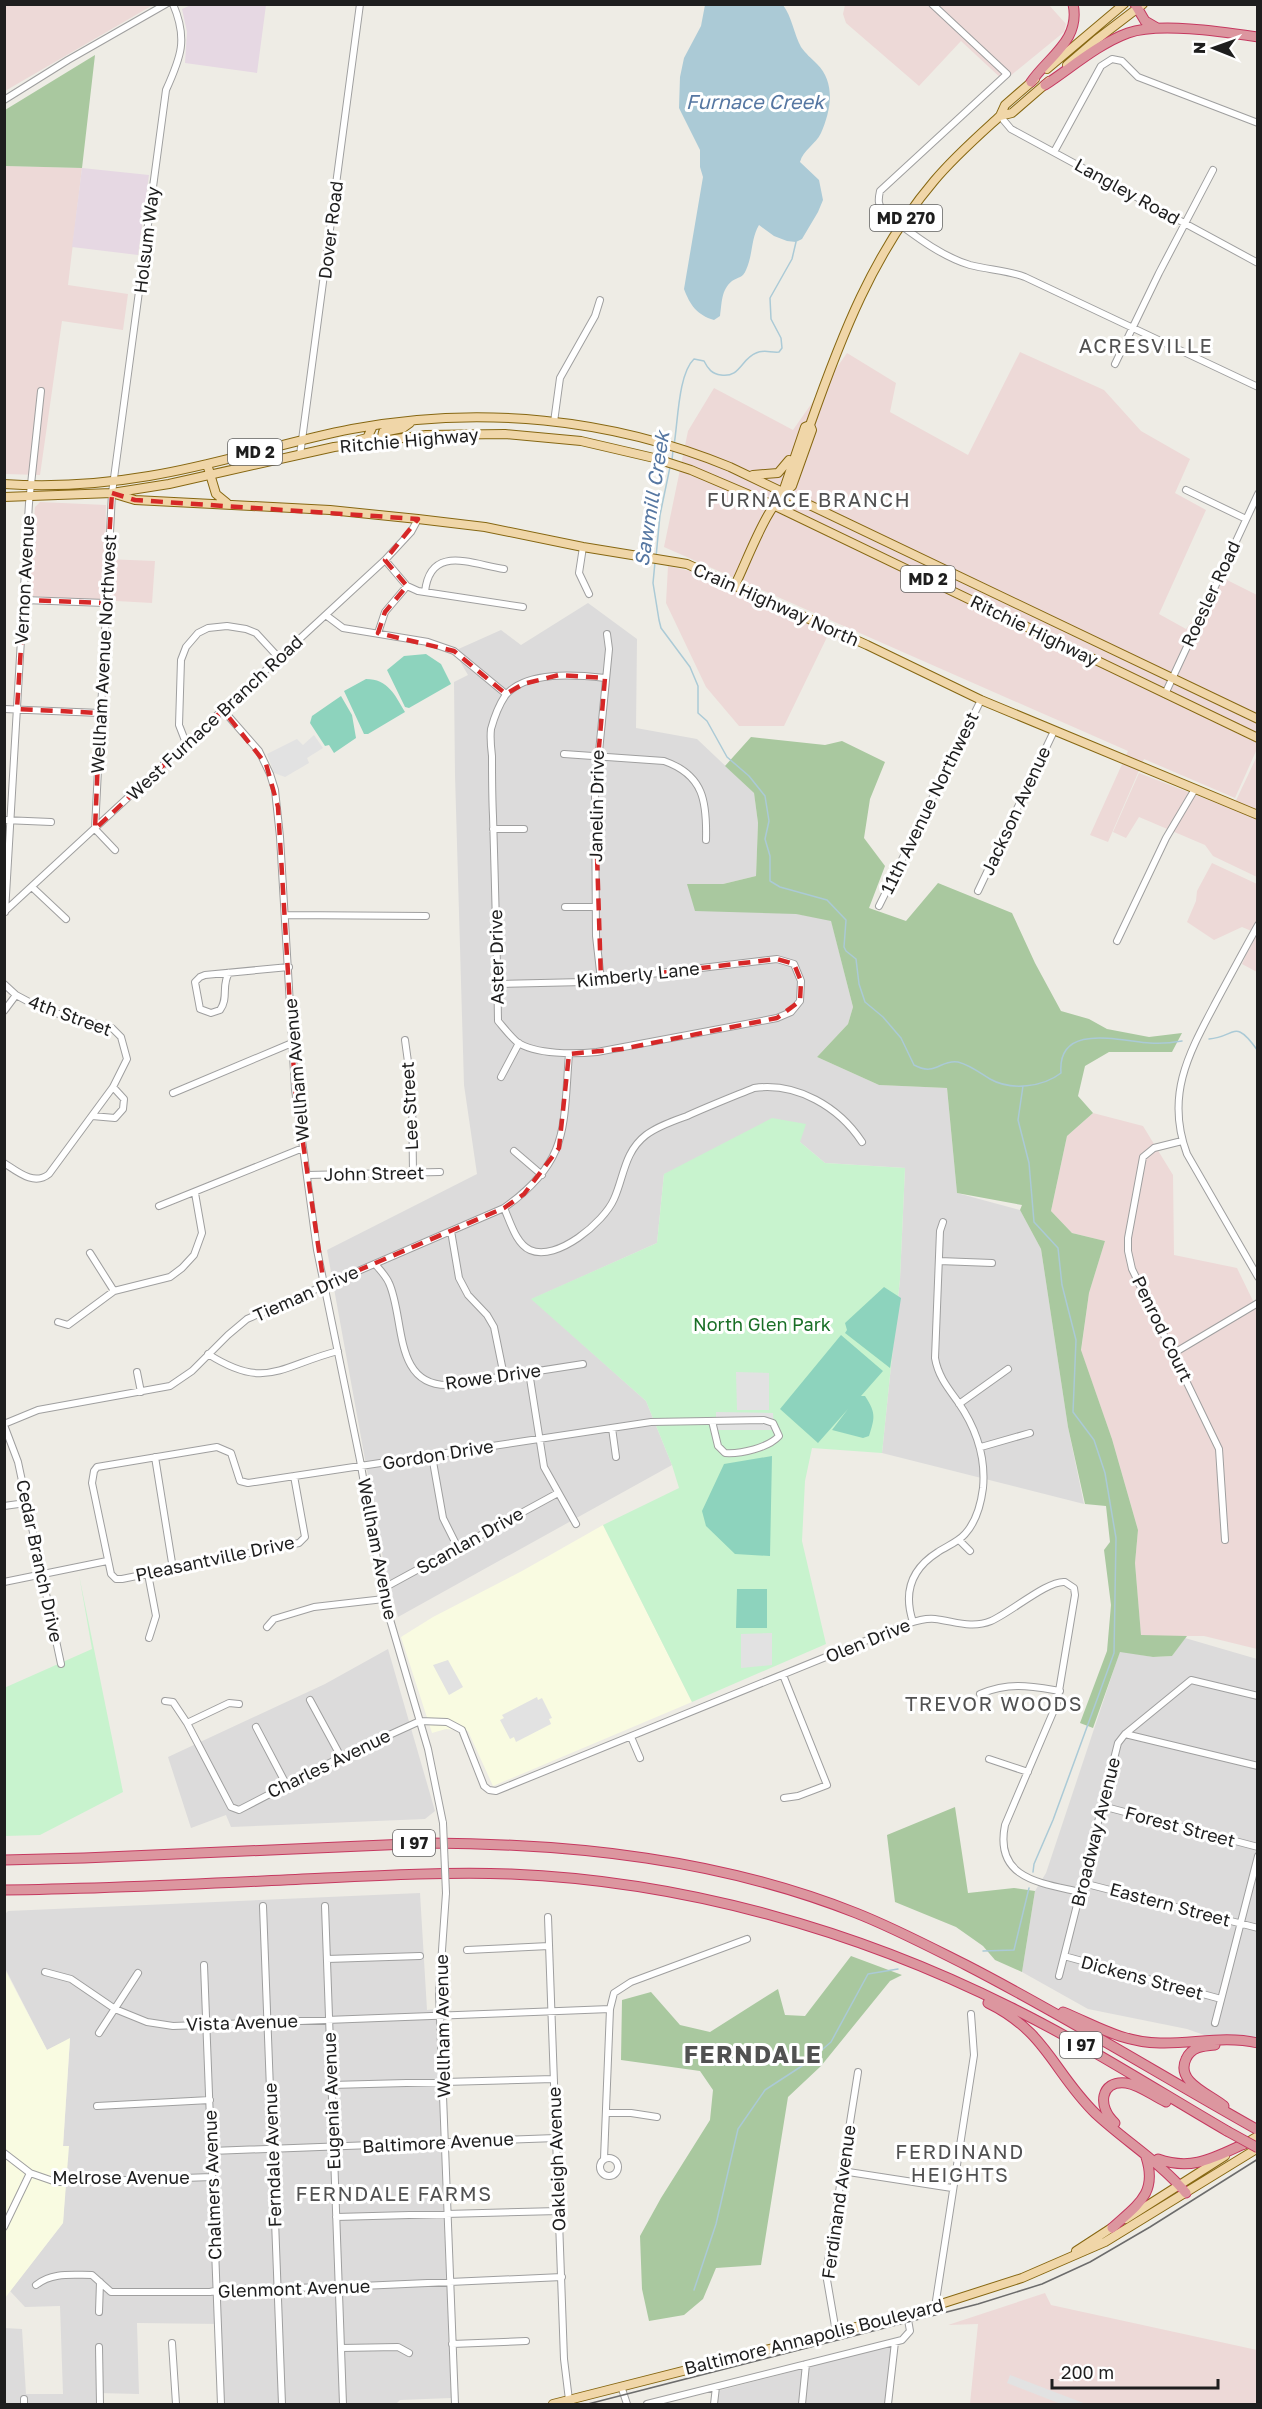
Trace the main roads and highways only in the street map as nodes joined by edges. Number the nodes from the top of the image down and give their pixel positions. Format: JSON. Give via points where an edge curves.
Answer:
{"nodes":[{"id":1,"x":1073,"y":4,"type":"edge"},
{"id":2,"x":1124,"y":4,"type":"edge"},
{"id":3,"x":1138,"y":6,"type":"edge"},
{"id":4,"x":1158,"y":28,"type":"junction"},
{"id":5,"x":1257,"y":38,"type":"edge"},
{"id":6,"x":1031,"y":82,"type":"junction"},
{"id":7,"x":1044,"y":85,"type":"junction"},
{"id":8,"x":1000,"y":116,"type":"junction"},
{"id":9,"x":411,"y":422,"type":"junction"},
{"id":10,"x":810,"y":425,"type":"junction"},
{"id":11,"x":373,"y":426,"type":"junction"},
{"id":12,"x":801,"y":439,"type":"junction"},
{"id":13,"x":381,"y":441,"type":"junction"},
{"id":14,"x":334,"y":447,"type":"junction"},
{"id":15,"x":207,"y":464,"type":"junction"},
{"id":16,"x":749,"y":475,"type":"junction"},
{"id":17,"x":210,"y":477,"type":"junction"},
{"id":18,"x":4,"y":484,"type":"edge"},
{"id":19,"x":783,"y":492,"type":"junction"},
{"id":20,"x":112,"y":493,"type":"junction"},
{"id":21,"x":4,"y":497,"type":"edge"},
{"id":22,"x":229,"y":504,"type":"junction"},
{"id":23,"x":773,"y":505,"type":"junction"},
{"id":24,"x":735,"y":585,"type":"junction"},
{"id":25,"x":1257,"y":718,"type":"edge"},
{"id":26,"x":1257,"y":738,"type":"edge"},
{"id":27,"x":1257,"y":815,"type":"edge"},
{"id":28,"x":4,"y":1860,"type":"edge"},
{"id":29,"x":4,"y":1890,"type":"edge"},
{"id":30,"x":950,"y":1979,"type":"junction"},
{"id":31,"x":1019,"y":1993,"type":"junction"},
{"id":32,"x":1257,"y":2043,"type":"edge"},
{"id":33,"x":1257,"y":2049,"type":"edge"},
{"id":34,"x":1208,"y":2119,"type":"junction"},
{"id":35,"x":1242,"y":2121,"type":"junction"},
{"id":36,"x":1257,"y":2130,"type":"edge"},
{"id":37,"x":1257,"y":2136,"type":"edge"},
{"id":38,"x":1244,"y":2144,"type":"junction"},
{"id":39,"x":1257,"y":2148,"type":"edge"},
{"id":40,"x":1146,"y":2157,"type":"junction"},
{"id":41,"x":1158,"y":2159,"type":"junction"},
{"id":42,"x":1181,"y":2184,"type":"junction"},
{"id":43,"x":1188,"y":2192,"type":"junction"},
{"id":44,"x":1112,"y":2228,"type":"junction"},
{"id":45,"x":1070,"y":2256,"type":"junction"},
{"id":46,"x":553,"y":2404,"type":"edge"}],
"edges":[{"from":1,"to":6,"type":"highway","via":[[1074,24],[1066,42]]},
{"from":2,"to":6,"type":"main road","number":"MD 270"},
{"from":3,"to":4,"type":"highway","via":[[1145,21]]},
{"from":3,"to":7,"type":"main road","number":"MD 270"},
{"from":4,"to":5,"type":"highway"},
{"from":4,"to":7,"type":"highway","via":[[1118,38]]},
{"from":6,"to":8,"type":"main road","number":"MD 270","via":[[1005,105]]},
{"from":7,"to":8,"type":"main road","number":"MD 270","via":[[1012,113]]},
{"from":8,"to":10,"type":"main road","number":"MD 270","via":[[944,170],[875,266],[854,308]]},
{"from":9,"to":11,"type":"main road","name":"Ritchie Highway","number":"MD 2"},
{"from":9,"to":13,"type":"main road","via":[[383,432]]},
{"from":9,"to":16,"type":"main road","name":"Ritchie Highway","number":"MD 2","via":[[527,418],[605,429],[679,447]]},
{"from":10,"to":12,"type":"main road","number":"MD 270","via":[[805,427]]},
{"from":10,"to":19,"type":"main road","number":"MD 270","via":[[812,430],[792,486]]},
{"from":11,"to":14,"type":"main road","via":[[367,438]]},
{"from":11,"to":15,"type":"main road","name":"Ritchie Highway","number":"MD 2"},
{"from":12,"to":16,"type":"main road","via":[[782,470]]},
{"from":12,"to":19,"type":"main road","number":"MD 270"},
{"from":13,"to":14,"type":"main road","name":"Ritchie Highway","number":"MD 2"},
{"from":13,"to":23,"type":"main road","name":"Ritchie Highway","number":"MD 2","via":[[460,433],[581,441],[667,462]]},
{"from":14,"to":17,"type":"main road","name":"Ritchie Highway","number":"MD 2"},
{"from":15,"to":17,"type":"main road"},
{"from":15,"to":18,"type":"main road","name":"Ritchie Highway","number":"MD 2","via":[[115,480]]},
{"from":16,"to":19,"type":"main road","name":"Ritchie Highway","number":"MD 2"},
{"from":17,"to":20,"type":"main road","name":"Ritchie Highway","number":"MD 2"},
{"from":17,"to":22,"type":"main road","via":[[216,494]]},
{"from":19,"to":23,"type":"main road","number":"MD 270"},
{"from":19,"to":25,"type":"main road","name":"Ritchie Highway","number":"MD 2"},
{"from":20,"to":21,"type":"main road","name":"Ritchie Highway","number":"MD 2"},
{"from":20,"to":22,"type":"main road","name":"Crain Highway North","via":[[135,500]]},
{"from":22,"to":24,"type":"main road","name":"Crain Highway North","via":[[330,510],[485,527],[668,560]]},
{"from":23,"to":24,"type":"main road","number":"MD 270"},
{"from":23,"to":26,"type":"main road","name":"Ritchie Highway","number":"MD 2"},
{"from":24,"to":27,"type":"main road","name":"Crain Highway North","via":[[981,700]]},
{"from":28,"to":31,"type":"highway","number":"I 97","via":[[430,1843],[526,1845],[629,1855],[710,1869],[836,1905],[893,1929]]},
{"from":29,"to":30,"type":"highway","number":"I 97","via":[[428,1874],[512,1874],[590,1881],[741,1908],[856,1942]]},
{"from":30,"to":34,"type":"highway","number":"I 97","via":[[1042,2023]]},
{"from":30,"to":40,"type":"highway","via":[[1024,2025],[1089,2106]]},
{"from":31,"to":32,"type":"highway","via":[[1101,2031],[1138,2041],[1227,2038]]},
{"from":31,"to":35,"type":"highway","number":"I 97"},
{"from":33,"to":35,"type":"highway","via":[[1204,2046],[1191,2052],[1185,2062],[1190,2082]]},
{"from":34,"to":39,"type":"highway","number":"I 97","bridge":true},
{"from":34,"to":41,"type":"highway","via":[[1132,2085],[1121,2083],[1111,2087],[1104,2098],[1105,2112]]},
{"from":35,"to":36,"type":"highway","number":"I 97"},
{"from":37,"to":38,"type":"main road","name":"Baltimore Annapolis Boulevard"},
{"from":38,"to":41,"type":"highway","via":[[1191,2164]]},
{"from":38,"to":42,"type":"main road","name":"Baltimore Annapolis Boulevard"},
{"from":39,"to":43,"type":"main road","name":"Baltimore Annapolis Boulevard"},
{"from":40,"to":42,"type":"highway"},
{"from":40,"to":44,"type":"highway","via":[[1151,2175],[1148,2192]]},
{"from":41,"to":42,"type":"highway"},
{"from":42,"to":43,"type":"highway"},
{"from":42,"to":44,"type":"main road","name":"Baltimore Annapolis Boulevard"},
{"from":43,"to":45,"type":"main road","name":"Baltimore Annapolis Boulevard","via":[[1105,2242]]},
{"from":44,"to":45,"type":"main road","name":"Baltimore Annapolis Boulevard"},
{"from":45,"to":46,"type":"main road","name":"Baltimore Annapolis Boulevard","via":[[1022,2278],[934,2307]]}]}
